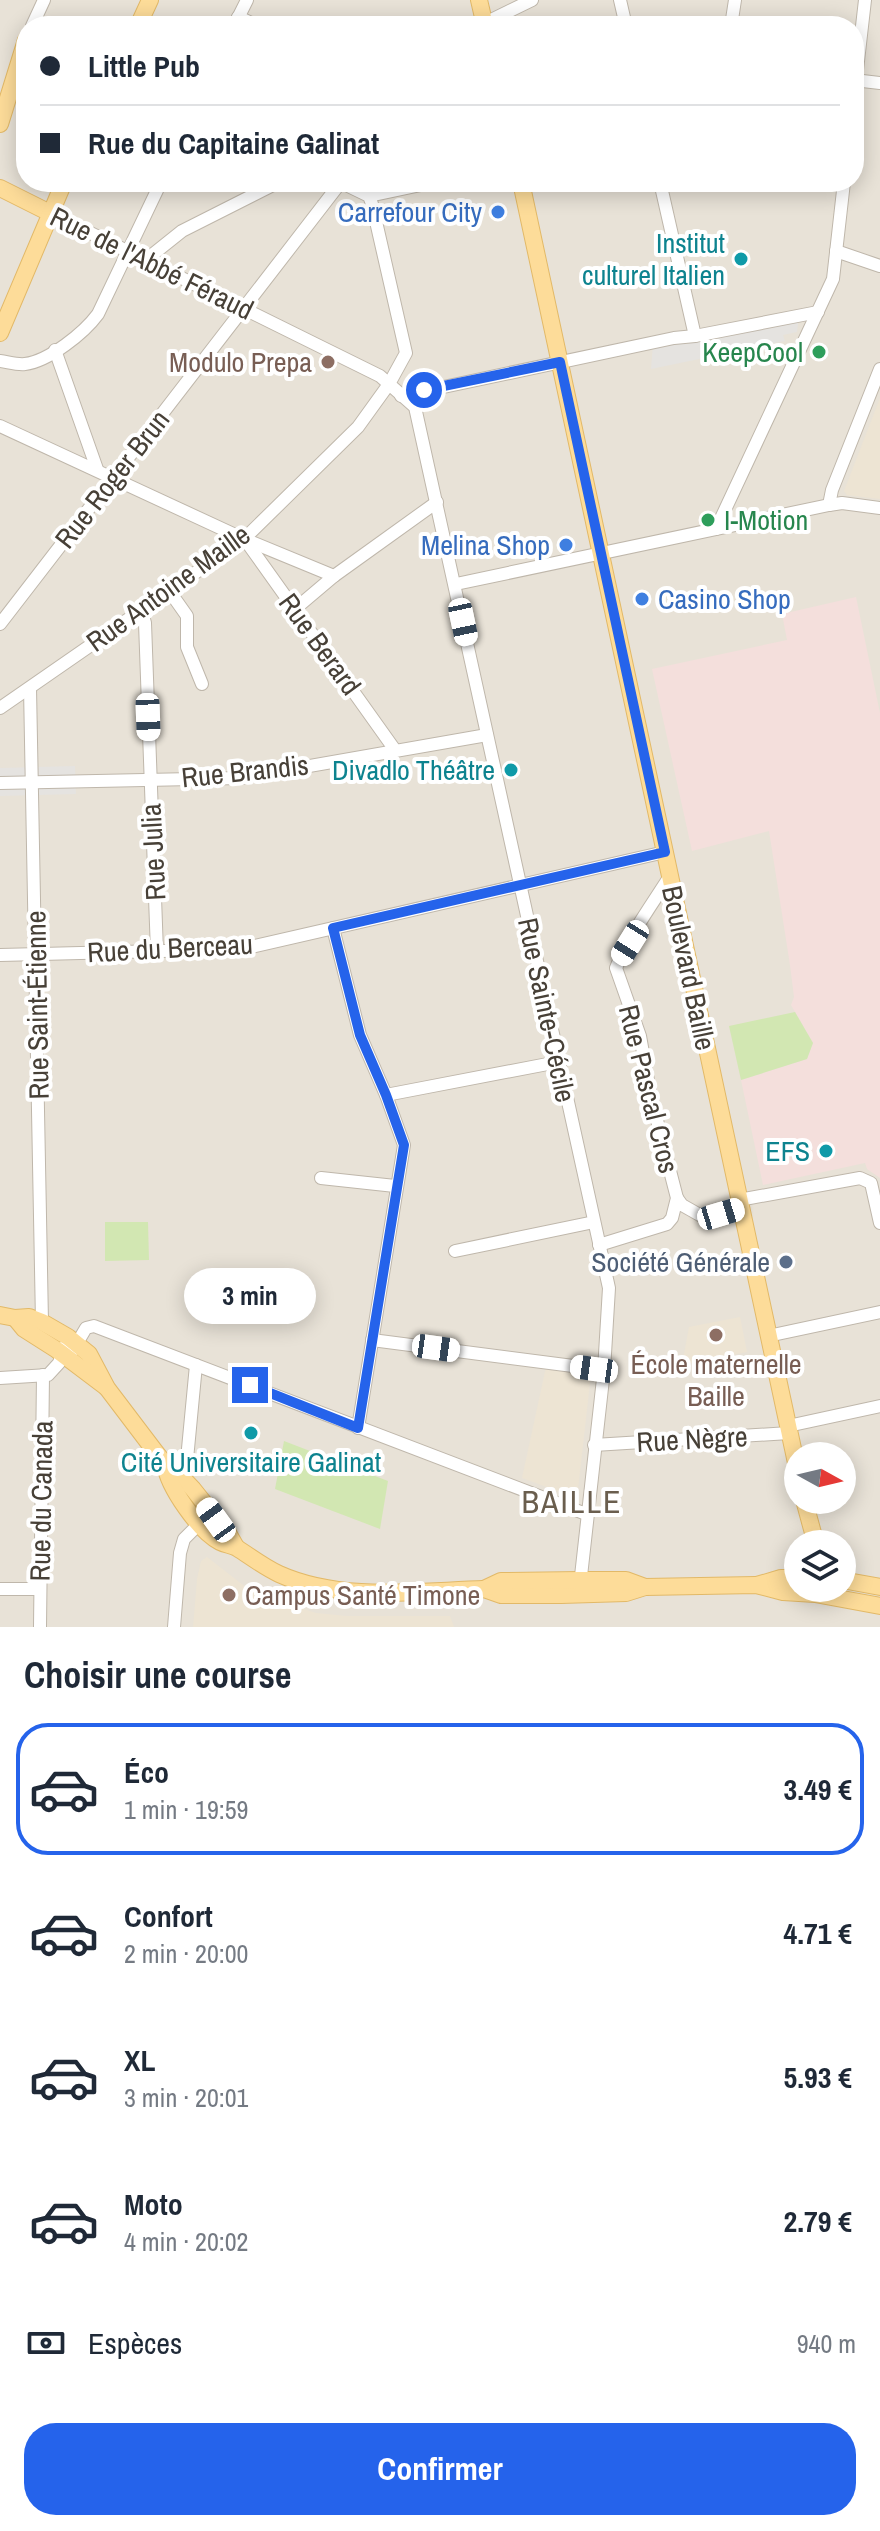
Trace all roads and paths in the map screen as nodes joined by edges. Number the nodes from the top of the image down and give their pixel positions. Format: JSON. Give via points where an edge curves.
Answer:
{"nodes":[{"id":1,"x":532,"y":0,"type":"edge"},
{"id":2,"x":501,"y":16,"type":"edge"},
{"id":3,"x":16,"y":72,"type":"edge"},
{"id":4,"x":0,"y":124,"type":"edge"},
{"id":5,"x":0,"y":188,"type":"edge"},
{"id":6,"x":59,"y":192,"type":"edge"},
{"id":7,"x":156,"y":192,"type":"edge"},
{"id":8,"x":259,"y":192,"type":"edge"},
{"id":9,"x":333,"y":192,"type":"edge"},
{"id":10,"x":361,"y":192,"type":"edge"},
{"id":11,"x":388,"y":192,"type":"edge"},
{"id":12,"x":523,"y":192,"type":"edge"},
{"id":13,"x":662,"y":192,"type":"edge"},
{"id":14,"x":843,"y":192,"type":"edge"},
{"id":15,"x":369,"y":196,"type":"junction"},
{"id":16,"x":50,"y":213,"type":"junction"},
{"id":17,"x":129,"y":251,"type":"junction"},
{"id":18,"x":836,"y":251,"type":"junction"},
{"id":19,"x":147,"y":259,"type":"junction"},
{"id":20,"x":880,"y":266,"type":"edge"},
{"id":21,"x":244,"y":309,"type":"junction"},
{"id":22,"x":818,"y":312,"type":"junction"},
{"id":23,"x":4,"y":317,"type":"edge"},
{"id":24,"x":0,"y":333,"type":"edge"},
{"id":25,"x":695,"y":336,"type":"junction"},
{"id":26,"x":55,"y":350,"type":"junction"},
{"id":27,"x":0,"y":361,"type":"edge"},
{"id":28,"x":560,"y":362,"type":"junction"},
{"id":29,"x":879,"y":372,"type":"edge"},
{"id":30,"x":389,"y":384,"type":"junction"},
{"id":31,"x":401,"y":396,"type":"junction"},
{"id":32,"x":0,"y":426,"type":"edge"},
{"id":33,"x":97,"y":469,"type":"junction"},
{"id":34,"x":113,"y":478,"type":"junction"},
{"id":35,"x":437,"y":502,"type":"junction"},
{"id":36,"x":829,"y":505,"type":"junction"},
{"id":37,"x":880,"y":508,"type":"edge"},
{"id":38,"x":716,"y":529,"type":"junction"},
{"id":39,"x":244,"y":539,"type":"junction"},
{"id":40,"x":601,"y":553,"type":"junction"},
{"id":41,"x":334,"y":576,"type":"junction"},
{"id":42,"x":456,"y":584,"type":"junction"},
{"id":43,"x":168,"y":589,"type":"junction"},
{"id":44,"x":141,"y":609,"type":"junction"},
{"id":45,"x":295,"y":609,"type":"junction"},
{"id":46,"x":0,"y":624,"type":"edge"},
{"id":47,"x":202,"y":684,"type":"dead end"},
{"id":48,"x":30,"y":688,"type":"junction"},
{"id":49,"x":0,"y":708,"type":"edge"},
{"id":50,"x":487,"y":735,"type":"junction"},
{"id":51,"x":395,"y":750,"type":"junction"},
{"id":52,"x":150,"y":780,"type":"junction"},
{"id":53,"x":32,"y":782,"type":"junction"},
{"id":54,"x":0,"y":783,"type":"edge"},
{"id":55,"x":665,"y":852,"type":"junction"},
{"id":56,"x":519,"y":885,"type":"junction"},
{"id":57,"x":663,"y":887,"type":"junction"},
{"id":58,"x":333,"y":928,"type":"junction"},
{"id":59,"x":157,"y":952,"type":"junction"},
{"id":60,"x":36,"y":954,"type":"junction"},
{"id":61,"x":0,"y":955,"type":"edge"},
{"id":62,"x":558,"y":1062,"type":"junction"},
{"id":63,"x":386,"y":1095,"type":"junction"},
{"id":64,"x":321,"y":1178,"type":"dead end"},
{"id":65,"x":395,"y":1186,"type":"junction"},
{"id":66,"x":677,"y":1198,"type":"junction"},
{"id":67,"x":740,"y":1204,"type":"junction"},
{"id":68,"x":594,"y":1222,"type":"junction"},
{"id":69,"x":880,"y":1223,"type":"edge"},
{"id":70,"x":599,"y":1245,"type":"junction"},
{"id":71,"x":455,"y":1251,"type":"dead end"},
{"id":72,"x":880,"y":1312,"type":"edge"},
{"id":73,"x":7,"y":1317,"type":"edge"},
{"id":74,"x":42,"y":1322,"type":"junction"},
{"id":75,"x":768,"y":1336,"type":"junction"},
{"id":76,"x":73,"y":1340,"type":"junction"},
{"id":77,"x":372,"y":1340,"type":"junction"},
{"id":78,"x":65,"y":1357,"type":"junction"},
{"id":79,"x":196,"y":1365,"type":"junction"},
{"id":80,"x":604,"y":1370,"type":"junction"},
{"id":81,"x":43,"y":1375,"type":"junction"},
{"id":82,"x":0,"y":1378,"type":"edge"},
{"id":83,"x":107,"y":1388,"type":"junction"},
{"id":84,"x":880,"y":1406,"type":"edge"},
{"id":85,"x":358,"y":1428,"type":"junction"},
{"id":86,"x":788,"y":1429,"type":"junction"},
{"id":87,"x":791,"y":1442,"type":"edge"},
{"id":88,"x":594,"y":1445,"type":"junction"},
{"id":89,"x":165,"y":1464,"type":"junction"},
{"id":90,"x":185,"y":1480,"type":"junction"},
{"id":91,"x":205,"y":1506,"type":"junction"},
{"id":92,"x":586,"y":1514,"type":"junction"},
{"id":93,"x":200,"y":1523,"type":"junction"},
{"id":94,"x":236,"y":1547,"type":"junction"},
{"id":95,"x":784,"y":1578,"type":"edge"},
{"id":96,"x":856,"y":1583,"type":"edge"},
{"id":97,"x":756,"y":1585,"type":"junction"},
{"id":98,"x":580,"y":1587,"type":"junction"},
{"id":99,"x":880,"y":1587,"type":"edge"},
{"id":100,"x":0,"y":1589,"type":"edge"},
{"id":101,"x":40,"y":1589,"type":"junction"},
{"id":102,"x":784,"y":1591,"type":"edge"},
{"id":103,"x":856,"y":1599,"type":"edge"},
{"id":104,"x":880,"y":1606,"type":"edge"},
{"id":105,"x":40,"y":1627,"type":"edge"},
{"id":106,"x":174,"y":1627,"type":"edge"}],
"edges":[{"from":1,"to":2,"type":"street"},
{"from":3,"to":4,"type":"main road"},
{"from":5,"to":16,"type":"main road","name":"Rue de l'Abbé Féraud"},
{"from":6,"to":16,"type":"main road"},
{"from":7,"to":17,"type":"street"},
{"from":8,"to":19,"type":"street","via":[[182,231]]},
{"from":9,"to":21,"type":"street","name":"Rue Roger Brun"},
{"from":10,"to":15,"type":"street"},
{"from":11,"to":15,"type":"street"},
{"from":12,"to":28,"type":"main road","name":"Boulevard Baille"},
{"from":13,"to":25,"type":"street"},
{"from":14,"to":18,"type":"street"},
{"from":15,"to":30,"type":"street","via":[[406,353]]},
{"from":16,"to":17,"type":"street","name":"Rue de l'Abbé Féraud"},
{"from":16,"to":23,"type":"main road"},
{"from":17,"to":19,"type":"street","name":"Rue de l'Abbé Féraud"},
{"from":17,"to":26,"type":"street","via":[[89,327]]},
{"from":18,"to":20,"type":"street"},
{"from":18,"to":22,"type":"street","via":[[833,279]]},
{"from":19,"to":21,"type":"street","name":"Rue de l'Abbé Féraud"},
{"from":21,"to":30,"type":"street","name":"Rue de l'Abbé Féraud"},
{"from":21,"to":34,"type":"street","name":"Rue Roger Brun"},
{"from":22,"to":25,"type":"street"},
{"from":22,"to":38,"type":"street"},
{"from":23,"to":24,"type":"main road"},
{"from":25,"to":28,"type":"street"},
{"from":26,"to":27,"type":"street","via":[[22,365]]},
{"from":26,"to":33,"type":"street"},
{"from":28,"to":31,"type":"street"},
{"from":28,"to":40,"type":"main road","name":"Boulevard Baille"},
{"from":29,"to":36,"type":"street"},
{"from":30,"to":31,"type":"street","name":"Rue Sainte-Cécile"},
{"from":30,"to":39,"type":"street","name":"Rue Antoine Maille","via":[[358,427]]},
{"from":31,"to":35,"type":"street","name":"Rue Sainte-Cécile","via":[[415,407]]},
{"from":32,"to":33,"type":"street"},
{"from":33,"to":34,"type":"street"},
{"from":34,"to":39,"type":"street"},
{"from":34,"to":46,"type":"street","name":"Rue Roger Brun"},
{"from":35,"to":41,"type":"street"},
{"from":35,"to":42,"type":"street","name":"Rue Sainte-Cécile"},
{"from":36,"to":37,"type":"street"},
{"from":36,"to":38,"type":"street"},
{"from":38,"to":40,"type":"street"},
{"from":39,"to":41,"type":"street"},
{"from":39,"to":43,"type":"street","name":"Rue Antoine Maille"},
{"from":39,"to":45,"type":"street","name":"Rue Berard"},
{"from":40,"to":42,"type":"street"},
{"from":40,"to":55,"type":"main road","name":"Boulevard Baille"},
{"from":41,"to":45,"type":"street"},
{"from":42,"to":50,"type":"street","name":"Rue Sainte-Cécile"},
{"from":43,"to":44,"type":"street","name":"Rue Antoine Maille"},
{"from":43,"to":47,"type":"street","via":[[187,616],[187,647]]},
{"from":44,"to":48,"type":"street","name":"Rue Antoine Maille"},
{"from":44,"to":52,"type":"street","name":"Rue Julia"},
{"from":45,"to":51,"type":"street","name":"Rue Berard"},
{"from":48,"to":49,"type":"street","name":"Rue Antoine Maille"},
{"from":48,"to":53,"type":"street","name":"Rue Saint-Étienne"},
{"from":50,"to":51,"type":"street","name":"Rue Brandis"},
{"from":50,"to":56,"type":"street","name":"Rue Sainte-Cécile"},
{"from":51,"to":52,"type":"street","name":"Rue Brandis","via":[[241,778]]},
{"from":52,"to":53,"type":"street","name":"Rue Brandis"},
{"from":52,"to":59,"type":"street","name":"Rue Julia"},
{"from":53,"to":54,"type":"street","name":"Rue Brandis"},
{"from":53,"to":60,"type":"street","name":"Rue Saint-Étienne"},
{"from":55,"to":56,"type":"street","name":"Rue du Berceau"},
{"from":55,"to":57,"type":"main road","name":"Boulevard Baille"},
{"from":56,"to":58,"type":"street","name":"Rue du Berceau"},
{"from":56,"to":62,"type":"street","name":"Rue Sainte-Cécile"},
{"from":57,"to":66,"type":"street","name":"Rue Pascal Cros","via":[[616,968],[644,1050]]},
{"from":57,"to":67,"type":"main road","name":"Boulevard Baille"},
{"from":58,"to":59,"type":"street","name":"Rue du Berceau","via":[[242,949]]},
{"from":58,"to":63,"type":"street","via":[[360,1035]]},
{"from":59,"to":60,"type":"street","name":"Rue du Berceau"},
{"from":60,"to":61,"type":"street","name":"Rue du Berceau"},
{"from":60,"to":74,"type":"street","name":"Rue Saint-Étienne"},
{"from":62,"to":63,"type":"street"},
{"from":62,"to":68,"type":"street","name":"Rue Sainte-Cécile"},
{"from":63,"to":65,"type":"street","via":[[404,1145]]},
{"from":64,"to":65,"type":"street"},
{"from":65,"to":77,"type":"street"},
{"from":66,"to":67,"type":"street","name":"Rue Pascal Cros","via":[[705,1218]]},
{"from":66,"to":70,"type":"street","name":"Rue Pascal Cros","via":[[667,1224]]},
{"from":67,"to":69,"type":"street","via":[[860,1178],[871,1183]]},
{"from":67,"to":75,"type":"main road","name":"Boulevard Baille"},
{"from":68,"to":70,"type":"street","name":"Rue Sainte-Cécile"},
{"from":68,"to":71,"type":"street"},
{"from":70,"to":80,"type":"street","name":"Rue Sainte-Cécile","via":[[610,1295]]},
{"from":72,"to":75,"type":"street"},
{"from":73,"to":74,"type":"main road"},
{"from":73,"to":78,"type":"main road"},
{"from":74,"to":76,"type":"main road"},
{"from":75,"to":86,"type":"main road","name":"Boulevard Baille"},
{"from":76,"to":78,"type":"street"},
{"from":76,"to":79,"type":"street","via":[[94,1326]]},
{"from":76,"to":83,"type":"main road","via":[[93,1359]]},
{"from":77,"to":80,"type":"street"},
{"from":77,"to":85,"type":"street"},
{"from":78,"to":81,"type":"street"},
{"from":78,"to":83,"type":"main road"},
{"from":79,"to":85,"type":"street"},
{"from":79,"to":90,"type":"street"},
{"from":80,"to":88,"type":"street","name":"Rue Sainte-Cécile"},
{"from":81,"to":82,"type":"street"},
{"from":81,"to":101,"type":"street","name":"Rue du Canada"},
{"from":83,"to":89,"type":"main road"},
{"from":84,"to":86,"type":"street","name":"Rue Nègre"},
{"from":85,"to":92,"type":"street"},
{"from":86,"to":87,"type":"main road","name":"Boulevard Baille"},
{"from":86,"to":88,"type":"street","name":"Rue Nègre"},
{"from":88,"to":92,"type":"street","name":"Rue Sainte-Cécile"},
{"from":89,"to":90,"type":"main road"},
{"from":89,"to":93,"type":"main road","via":[[167,1477]]},
{"from":90,"to":91,"type":"main road"},
{"from":91,"to":93,"type":"street"},
{"from":91,"to":94,"type":"main road"},
{"from":92,"to":98,"type":"street","name":"Rue Sainte-Cécile"},
{"from":93,"to":94,"type":"main road","via":[[218,1541]]},
{"from":93,"to":106,"type":"street","via":[[184,1539],[180,1553]]},
{"from":94,"to":98,"type":"main road","via":[[278,1574],[361,1592],[484,1589],[501,1581]]},
{"from":95,"to":97,"type":"main road"},
{"from":96,"to":99,"type":"main road"},
{"from":97,"to":98,"type":"main road","via":[[645,1587],[626,1580]]},
{"from":97,"to":102,"type":"main road"},
{"from":100,"to":101,"type":"street"},
{"from":101,"to":105,"type":"street","name":"Rue du Canada"},
{"from":103,"to":104,"type":"main road"}]}
